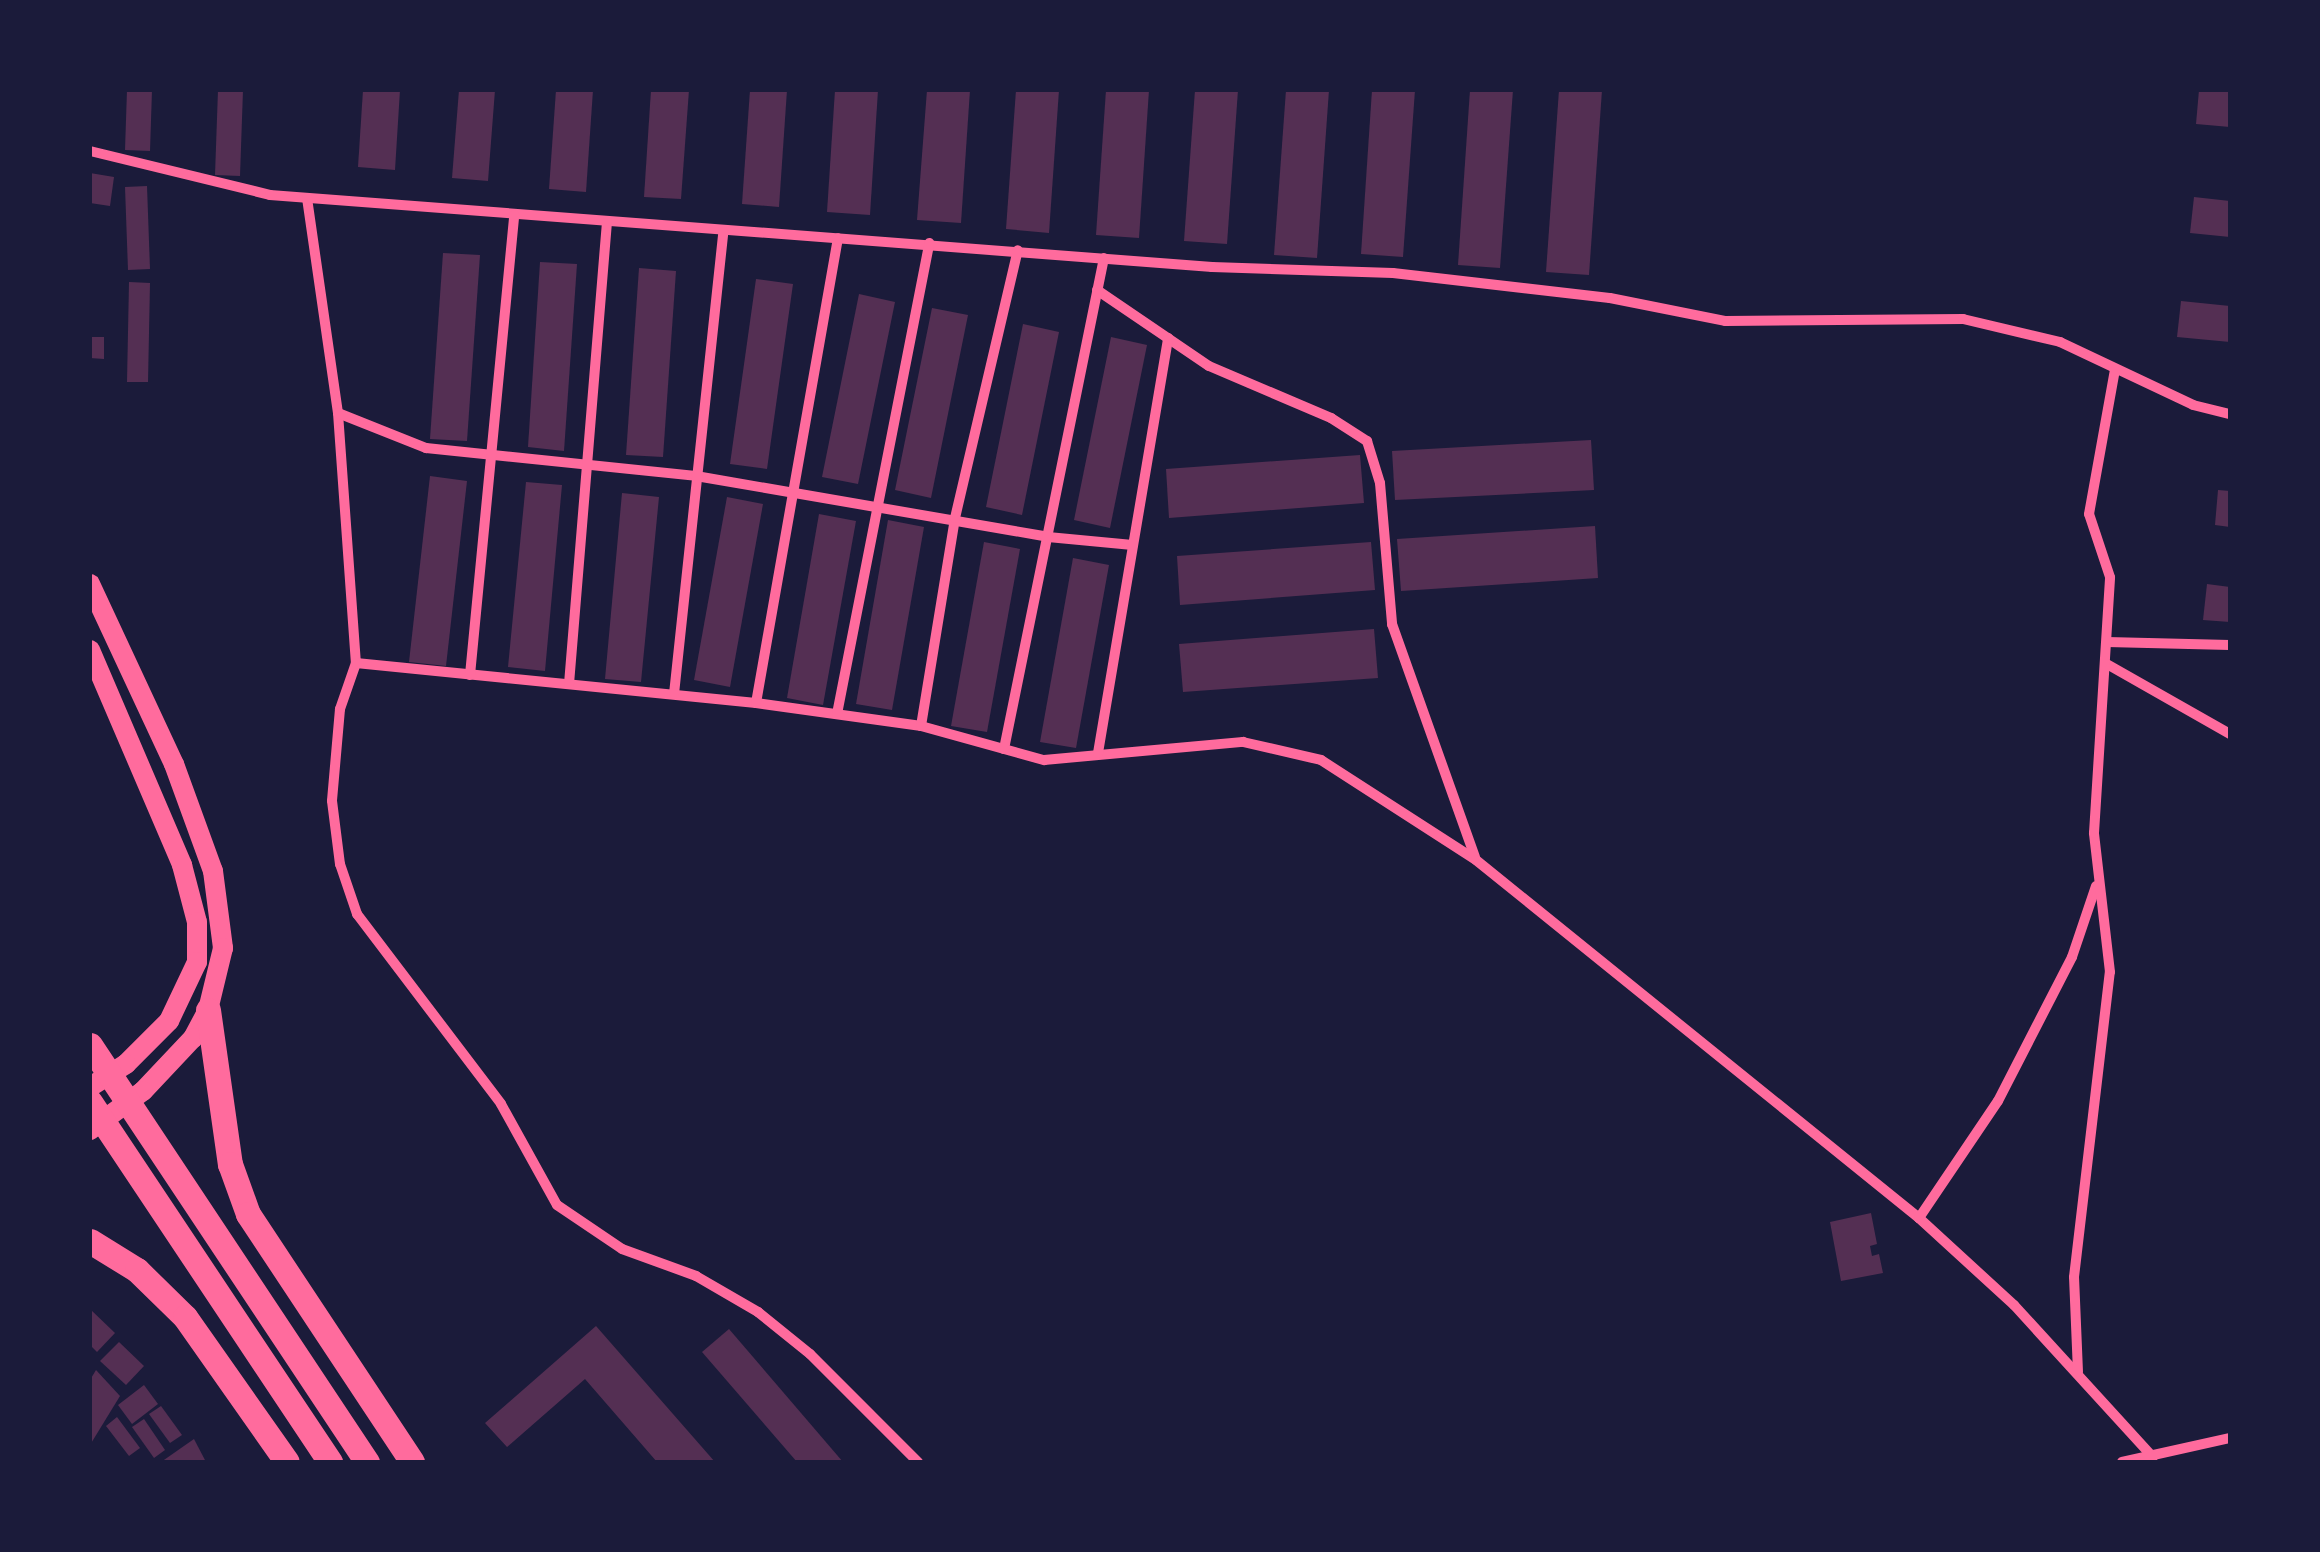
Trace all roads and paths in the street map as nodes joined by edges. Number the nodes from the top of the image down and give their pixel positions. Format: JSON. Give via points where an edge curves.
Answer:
{"nodes":[{"id":1,"x":90,"y":151,"type":"edge"},
{"id":2,"x":307,"y":198,"type":"junction"},
{"id":3,"x":514,"y":215,"type":"junction"},
{"id":4,"x":607,"y":222,"type":"junction"},
{"id":5,"x":723,"y":232,"type":"junction"},
{"id":6,"x":838,"y":238,"type":"junction"},
{"id":7,"x":929,"y":242,"type":"junction"},
{"id":8,"x":1018,"y":250,"type":"junction"},
{"id":9,"x":1104,"y":258,"type":"junction"},
{"id":10,"x":1097,"y":290,"type":"junction"},
{"id":11,"x":1168,"y":338,"type":"junction"},
{"id":12,"x":2114,"y":370,"type":"junction"},
{"id":13,"x":338,"y":413,"type":"junction"},
{"id":14,"x":2230,"y":414,"type":"edge"},
{"id":15,"x":491,"y":454,"type":"junction"},
{"id":16,"x":586,"y":462,"type":"junction"},
{"id":17,"x":696,"y":476,"type":"junction"},
{"id":18,"x":789,"y":489,"type":"junction"},
{"id":19,"x":874,"y":505,"type":"junction"},
{"id":20,"x":955,"y":518,"type":"junction"},
{"id":21,"x":1048,"y":537,"type":"junction"},
{"id":22,"x":1133,"y":545,"type":"junction"},
{"id":23,"x":90,"y":584,"type":"edge"},
{"id":24,"x":2107,"y":642,"type":"junction"},
{"id":25,"x":2230,"y":645,"type":"edge"},
{"id":26,"x":90,"y":650,"type":"edge"},
{"id":27,"x":356,"y":663,"type":"junction"},
{"id":28,"x":2104,"y":663,"type":"junction"},
{"id":29,"x":470,"y":674,"type":"junction"},
{"id":30,"x":568,"y":684,"type":"junction"},
{"id":31,"x":674,"y":694,"type":"junction"},
{"id":32,"x":756,"y":703,"type":"junction"},
{"id":33,"x":837,"y":714,"type":"junction"},
{"id":34,"x":920,"y":726,"type":"junction"},
{"id":35,"x":2230,"y":734,"type":"edge"},
{"id":36,"x":1004,"y":749,"type":"junction"},
{"id":37,"x":1098,"y":753,"type":"junction"},
{"id":38,"x":1476,"y":860,"type":"junction"},
{"id":39,"x":2098,"y":882,"type":"junction"},
{"id":40,"x":208,"y":1010,"type":"junction"},
{"id":41,"x":90,"y":1045,"type":"edge"},
{"id":42,"x":90,"y":1087,"type":"edge"},
{"id":43,"x":90,"y":1102,"type":"edge"},
{"id":44,"x":90,"y":1130,"type":"edge"},
{"id":45,"x":1919,"y":1218,"type":"junction"},
{"id":46,"x":90,"y":1240,"type":"edge"},
{"id":47,"x":2078,"y":1372,"type":"junction"},
{"id":48,"x":2230,"y":1438,"type":"edge"},
{"id":49,"x":2153,"y":1457,"type":"junction"},
{"id":50,"x":287,"y":1462,"type":"edge"},
{"id":51,"x":330,"y":1462,"type":"edge"},
{"id":52,"x":366,"y":1462,"type":"edge"},
{"id":53,"x":412,"y":1462,"type":"edge"},
{"id":54,"x":918,"y":1462,"type":"edge"},
{"id":55,"x":2122,"y":1462,"type":"edge"}],
"edges":[{"from":1,"to":2,"type":"street"},
{"from":2,"to":3,"type":"street"},
{"from":2,"to":13,"type":"street"},
{"from":3,"to":4,"type":"street"},
{"from":3,"to":15,"type":"street"},
{"from":4,"to":5,"type":"street"},
{"from":4,"to":16,"type":"street"},
{"from":5,"to":6,"type":"street"},
{"from":5,"to":17,"type":"street"},
{"from":6,"to":7,"type":"street"},
{"from":6,"to":18,"type":"street"},
{"from":7,"to":8,"type":"street"},
{"from":7,"to":19,"type":"street"},
{"from":8,"to":9,"type":"street"},
{"from":8,"to":20,"type":"street"},
{"from":9,"to":10,"type":"street"},
{"from":9,"to":12,"type":"street","via":[[1393,274],[1610,298],[1726,321],[1963,319],[2060,342]]},
{"from":10,"to":11,"type":"street"},
{"from":10,"to":21,"type":"street"},
{"from":11,"to":22,"type":"street"},
{"from":11,"to":38,"type":"street","via":[[1209,366],[1354,431],[1374,452],[1392,624]]},
{"from":12,"to":14,"type":"street"},
{"from":12,"to":24,"type":"street","via":[[2089,514],[2110,576]]},
{"from":13,"to":15,"type":"street","via":[[426,448]]},
{"from":13,"to":27,"type":"street"},
{"from":15,"to":16,"type":"street"},
{"from":15,"to":29,"type":"street"},
{"from":16,"to":17,"type":"street"},
{"from":16,"to":30,"type":"street"},
{"from":17,"to":18,"type":"street"},
{"from":17,"to":31,"type":"street"},
{"from":18,"to":19,"type":"street"},
{"from":18,"to":32,"type":"street"},
{"from":19,"to":20,"type":"street"},
{"from":19,"to":33,"type":"street"},
{"from":20,"to":21,"type":"street"},
{"from":20,"to":34,"type":"street"},
{"from":21,"to":22,"type":"street"},
{"from":21,"to":36,"type":"street"},
{"from":22,"to":37,"type":"street"},
{"from":23,"to":40,"type":"main road","via":[[174,764],[212,871],[223,948]]},
{"from":24,"to":25,"type":"street"},
{"from":24,"to":28,"type":"street"},
{"from":26,"to":42,"type":"main road","via":[[182,864],[197,922],[196,962],[186,993],[126,1064]]},
{"from":27,"to":29,"type":"street"},
{"from":27,"to":54,"type":"street","via":[[340,709],[332,800],[340,864],[357,914],[501,1104],[557,1205],[622,1249],[696,1276],[758,1312]]},
{"from":28,"to":35,"type":"street"},
{"from":28,"to":39,"type":"street","via":[[2094,833]]},
{"from":29,"to":30,"type":"street"},
{"from":30,"to":31,"type":"street"},
{"from":31,"to":32,"type":"street"},
{"from":32,"to":33,"type":"street"},
{"from":33,"to":34,"type":"street"},
{"from":34,"to":36,"type":"street"},
{"from":36,"to":37,"type":"street","via":[[1044,760],[1078,761]]},
{"from":37,"to":38,"type":"street","via":[[1242,742],[1321,760]]},
{"from":38,"to":45,"type":"street"},
{"from":39,"to":45,"type":"street","via":[[2072,957],[1998,1101]]},
{"from":39,"to":47,"type":"street","via":[[2110,972],[2074,1277]]},
{"from":40,"to":44,"type":"main road","via":[[193,1038],[143,1091]]},
{"from":40,"to":53,"type":"highway","via":[[230,1164],[248,1214]]},
{"from":41,"to":52,"type":"highway"},
{"from":43,"to":51,"type":"highway"},
{"from":45,"to":47,"type":"street"},
{"from":46,"to":50,"type":"highway","via":[[136,1270],[185,1317]]},
{"from":47,"to":49,"type":"street"},
{"from":48,"to":49,"type":"street"},
{"from":49,"to":55,"type":"street"}]}
